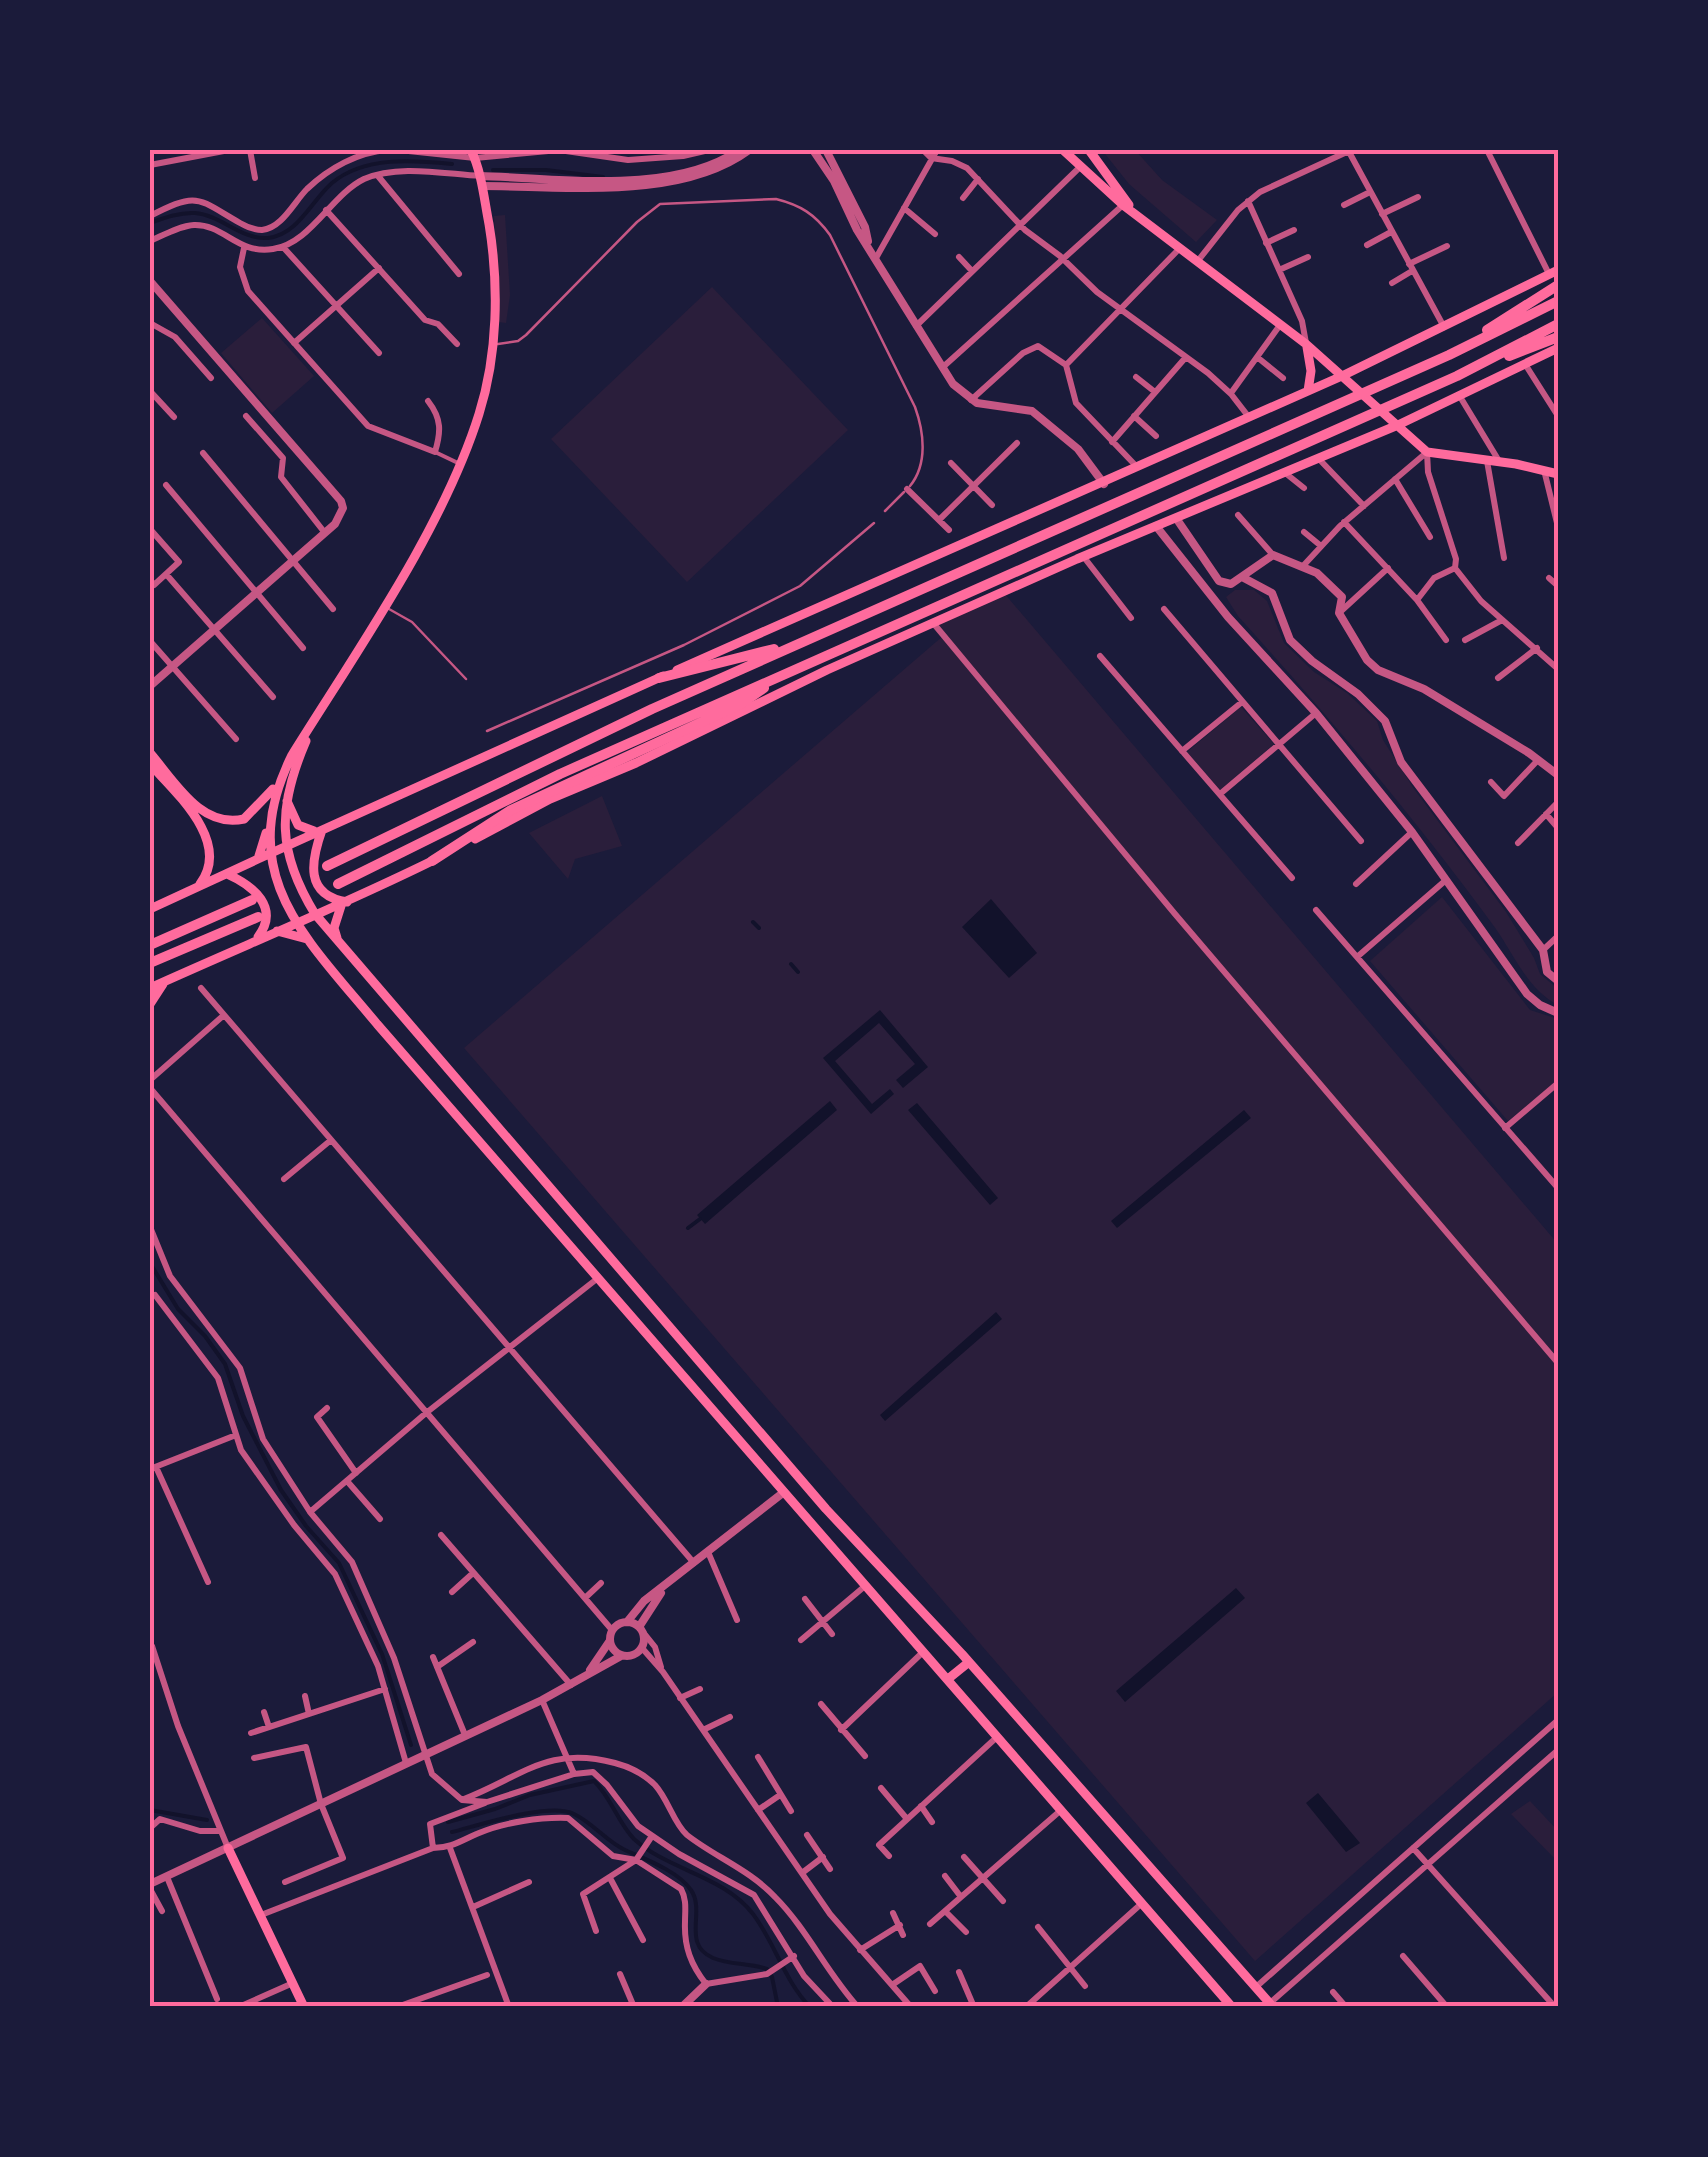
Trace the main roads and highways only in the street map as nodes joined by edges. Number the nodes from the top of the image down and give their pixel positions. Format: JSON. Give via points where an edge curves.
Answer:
{"nodes":[{"id":1,"x":1088,"y":150,"type":"edge"},
{"id":2,"x":1068,"y":153,"type":"edge"},
{"id":3,"x":473,"y":154,"type":"edge"},
{"id":4,"x":1140,"y":219,"type":"junction"},
{"id":5,"x":1554,"y":272,"type":"edge"},
{"id":6,"x":1558,"y":285,"type":"edge"},
{"id":7,"x":1558,"y":301,"type":"edge"},
{"id":8,"x":1558,"y":324,"type":"edge"},
{"id":9,"x":1558,"y":337,"type":"edge"},
{"id":10,"x":1306,"y":344,"type":"junction"},
{"id":11,"x":1558,"y":348,"type":"edge"},
{"id":12,"x":1449,"y":356,"type":"junction"},
{"id":13,"x":1457,"y":376,"type":"junction"},
{"id":14,"x":1345,"y":379,"type":"junction"},
{"id":15,"x":1308,"y":391,"type":"junction"},
{"id":16,"x":1398,"y":425,"type":"junction"},
{"id":17,"x":1558,"y":474,"type":"edge"},
{"id":18,"x":804,"y":642,"type":"junction"},
{"id":19,"x":790,"y":670,"type":"junction"},
{"id":20,"x":659,"y":678,"type":"junction"},
{"id":21,"x":319,"y":712,"type":"junction"},
{"id":22,"x":150,"y":753,"type":"edge"},
{"id":23,"x":150,"y":764,"type":"edge"},
{"id":24,"x":278,"y":784,"type":"junction"},
{"id":25,"x":286,"y":800,"type":"junction"},
{"id":26,"x":271,"y":811,"type":"junction"},
{"id":27,"x":322,"y":830,"type":"junction"},
{"id":28,"x":285,"y":847,"type":"junction"},
{"id":29,"x":271,"y":853,"type":"junction"},
{"id":30,"x":258,"y":859,"type":"junction"},
{"id":31,"x":432,"y":860,"type":"junction"},
{"id":32,"x":327,"y":866,"type":"dead end"},
{"id":33,"x":227,"y":874,"type":"junction"},
{"id":34,"x":338,"y":884,"type":"dead end"},
{"id":35,"x":195,"y":888,"type":"junction"},
{"id":36,"x":252,"y":900,"type":"dead end"},
{"id":37,"x":345,"y":904,"type":"junction"},
{"id":38,"x":150,"y":910,"type":"edge"},
{"id":39,"x":316,"y":914,"type":"junction"},
{"id":40,"x":258,"y":917,"type":"dead end"},
{"id":41,"x":294,"y":923,"type":"junction"},
{"id":42,"x":277,"y":931,"type":"junction"},
{"id":43,"x":307,"y":939,"type":"junction"},
{"id":44,"x":338,"y":940,"type":"junction"},
{"id":45,"x":252,"y":943,"type":"junction"},
{"id":46,"x":150,"y":944,"type":"edge"},
{"id":47,"x":150,"y":963,"type":"edge"},
{"id":48,"x":165,"y":982,"type":"junction"},
{"id":49,"x":150,"y":988,"type":"edge"},
{"id":50,"x":150,"y":1004,"type":"edge"},
{"id":51,"x":511,"y":1143,"type":"junction"},
{"id":52,"x":494,"y":1158,"type":"junction"},
{"id":53,"x":969,"y":1662,"type":"junction"},
{"id":54,"x":948,"y":1679,"type":"junction"},
{"id":55,"x":228,"y":1848,"type":"road end"},
{"id":56,"x":1272,"y":2005,"type":"edge"},
{"id":57,"x":304,"y":2007,"type":"edge"},
{"id":58,"x":1232,"y":2007,"type":"edge"}],
"edges":[{"from":1,"to":4,"type":"main road"},
{"from":2,"to":4,"type":"main road"},
{"from":3,"to":21,"type":"main road","via":[[493,252],[492,344],[480,412],[440,511]]},
{"from":4,"to":10,"type":"main road"},
{"from":5,"to":14,"type":"main road"},
{"from":6,"to":12,"type":"highway"},
{"from":7,"to":12,"type":"highway"},
{"from":8,"to":13,"type":"highway"},
{"from":9,"to":13,"type":"highway"},
{"from":10,"to":14,"type":"main road"},
{"from":10,"to":15,"type":"main road"},
{"from":11,"to":16,"type":"main road"},
{"from":12,"to":18,"type":"highway"},
{"from":13,"to":19,"type":"highway"},
{"from":14,"to":15,"type":"main road"},
{"from":14,"to":16,"type":"main road"},
{"from":15,"to":20,"type":"main road"},
{"from":16,"to":17,"type":"main road","via":[[1427,452]]},
{"from":16,"to":31,"type":"main road","via":[[1083,556],[550,799]]},
{"from":18,"to":20,"type":"highway"},
{"from":18,"to":32,"type":"highway"},
{"from":19,"to":31,"type":"highway","via":[[741,704],[511,810]]},
{"from":19,"to":34,"type":"highway"},
{"from":20,"to":27,"type":"main road"},
{"from":21,"to":24,"type":"main road"},
{"from":21,"to":25,"type":"main road"},
{"from":22,"to":24,"type":"main road","via":[[207,816],[221,820],[250,815]]},
{"from":23,"to":35,"type":"main road","via":[[206,838],[207,869]]},
{"from":24,"to":26,"type":"main road"},
{"from":25,"to":27,"type":"main road","via":[[298,825]]},
{"from":25,"to":28,"type":"main road"},
{"from":26,"to":29,"type":"main road"},
{"from":26,"to":30,"type":"main road"},
{"from":27,"to":28,"type":"main road"},
{"from":27,"to":37,"type":"main road","via":[[313,875],[327,895]]},
{"from":28,"to":29,"type":"main road"},
{"from":28,"to":39,"type":"main road","via":[[296,884]]},
{"from":29,"to":30,"type":"main road"},
{"from":29,"to":41,"type":"main road"},
{"from":30,"to":33,"type":"main road"},
{"from":31,"to":37,"type":"main road"},
{"from":33,"to":35,"type":"main road"},
{"from":33,"to":45,"type":"main road","via":[[260,896],[266,908],[262,934]]},
{"from":35,"to":38,"type":"main road"},
{"from":36,"to":46,"type":"highway"},
{"from":37,"to":39,"type":"main road"},
{"from":37,"to":44,"type":"main road","via":[[334,928]]},
{"from":39,"to":41,"type":"main road"},
{"from":39,"to":44,"type":"main road"},
{"from":40,"to":47,"type":"highway"},
{"from":41,"to":42,"type":"main road"},
{"from":41,"to":43,"type":"main road"},
{"from":42,"to":43,"type":"main road"},
{"from":42,"to":45,"type":"main road"},
{"from":43,"to":52,"type":"main road"},
{"from":44,"to":51,"type":"main road"},
{"from":45,"to":48,"type":"main road"},
{"from":48,"to":49,"type":"main road"},
{"from":48,"to":50,"type":"main road"},
{"from":51,"to":52,"type":"main road"},
{"from":51,"to":53,"type":"main road","via":[[826,1509]]},
{"from":52,"to":54,"type":"main road"},
{"from":53,"to":54,"type":"main road"},
{"from":53,"to":56,"type":"main road"},
{"from":54,"to":58,"type":"main road"},
{"from":55,"to":57,"type":"main road"}]}
